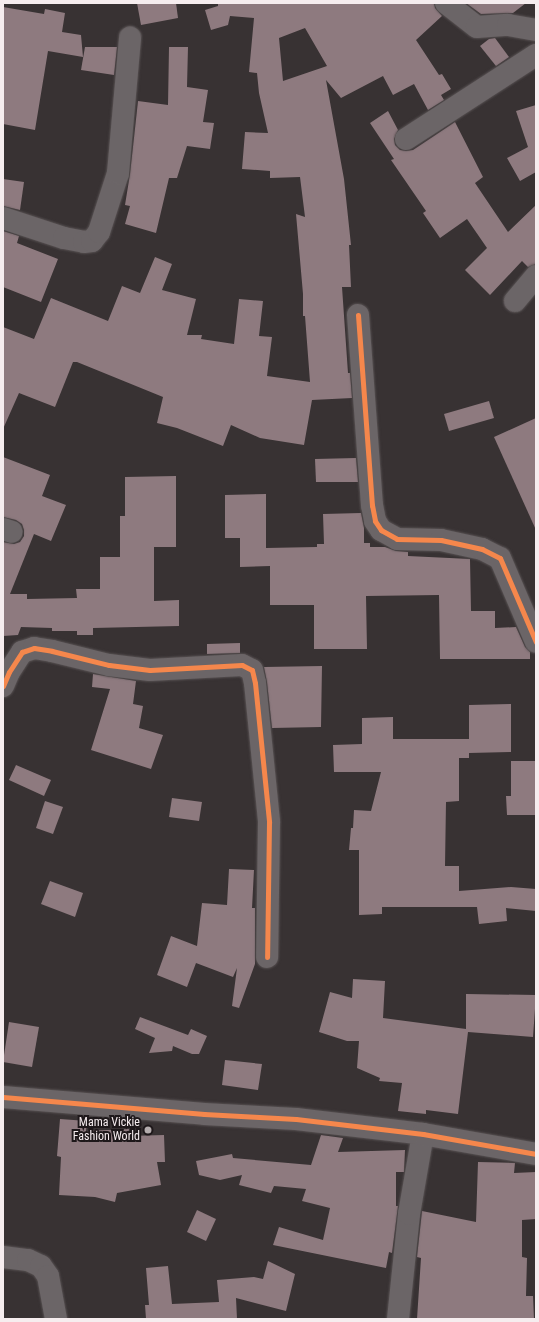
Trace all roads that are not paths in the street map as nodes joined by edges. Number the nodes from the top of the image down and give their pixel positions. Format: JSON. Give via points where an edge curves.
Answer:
{"nodes":[{"id":1,"x":446,"y":3,"type":"edge"},
{"id":2,"x":536,"y":30,"type":"edge"},
{"id":3,"x":130,"y":38,"type":"dead end"},
{"id":4,"x":536,"y":55,"type":"edge"},
{"id":5,"x":406,"y":139,"type":"dead end"},
{"id":6,"x":3,"y":218,"type":"edge"},
{"id":7,"x":536,"y":276,"type":"edge"},
{"id":8,"x":515,"y":301,"type":"dead end"},
{"id":9,"x":358,"y":315,"type":"dead end"},
{"id":10,"x":536,"y":642,"type":"edge"},
{"id":11,"x":3,"y":686,"type":"edge"},
{"id":12,"x":267,"y":958,"type":"dead end"},
{"id":13,"x":3,"y":1097,"type":"edge"},
{"id":14,"x":423,"y":1134,"type":"junction"},
{"id":15,"x":536,"y":1154,"type":"edge"},
{"id":16,"x":3,"y":1257,"type":"edge"},
{"id":17,"x":56,"y":1319,"type":"edge"},
{"id":18,"x":398,"y":1319,"type":"edge"}],
"edges":[{"from":1,"to":2,"type":"street","via":[[477,27],[508,25]]},
{"from":3,"to":6,"type":"street","via":[[118,173],[99,232],[92,241],[84,242]]},
{"from":4,"to":5,"type":"street"},
{"from":7,"to":8,"type":"street"},
{"from":9,"to":10,"type":"street","via":[[375,521],[381,530],[396,539],[441,540],[482,549],[500,558]]},
{"from":11,"to":12,"type":"street","via":[[22,652],[34,648],[109,665],[150,670],[242,665],[252,670],[269,822]]},
{"from":13,"to":14,"type":"street","via":[[296,1119]]},
{"from":14,"to":15,"type":"street"},
{"from":14,"to":18,"type":"street","via":[[409,1214]]},
{"from":16,"to":17,"type":"street","via":[[28,1260],[41,1266],[48,1276]]}]}
